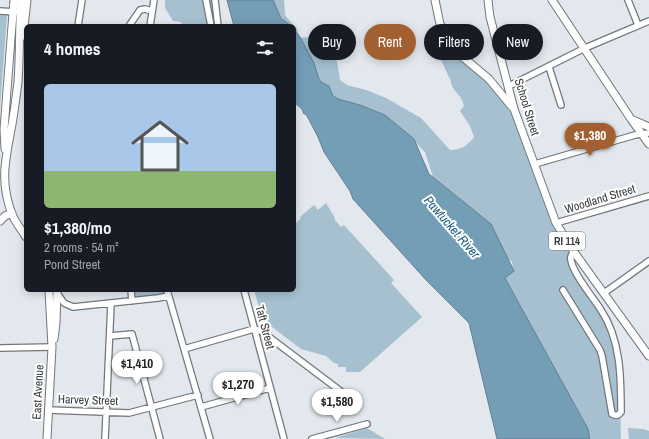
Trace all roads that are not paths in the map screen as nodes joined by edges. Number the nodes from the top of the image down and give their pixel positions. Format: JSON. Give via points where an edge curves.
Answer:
{"nodes":[{"id":1,"x":14,"y":0,"type":"edge"},
{"id":2,"x":21,"y":0,"type":"edge"},
{"id":3,"x":27,"y":0,"type":"edge"},
{"id":4,"x":82,"y":0,"type":"edge"},
{"id":5,"x":154,"y":0,"type":"edge"},
{"id":6,"x":206,"y":0,"type":"edge"},
{"id":7,"x":215,"y":0,"type":"edge"},
{"id":8,"x":435,"y":0,"type":"edge"},
{"id":9,"x":488,"y":0,"type":"edge"},
{"id":10,"x":552,"y":0,"type":"edge"},
{"id":11,"x":628,"y":0,"type":"edge"},
{"id":12,"x":0,"y":11,"type":"edge"},
{"id":13,"x":152,"y":11,"type":"junction"},
{"id":14,"x":17,"y":12,"type":"junction"},
{"id":15,"x":649,"y":21,"type":"edge"},
{"id":16,"x":24,"y":24,"type":"edge"},
{"id":17,"x":78,"y":24,"type":"edge"},
{"id":18,"x":130,"y":24,"type":"edge"},
{"id":19,"x":150,"y":24,"type":"edge"},
{"id":20,"x":211,"y":24,"type":"edge"},
{"id":21,"x":218,"y":24,"type":"edge"},
{"id":22,"x":638,"y":25,"type":"junction"},
{"id":23,"x":24,"y":26,"type":"edge"},
{"id":24,"x":585,"y":48,"type":"junction"},
{"id":25,"x":549,"y":67,"type":"junction"},
{"id":26,"x":19,"y":68,"type":"junction"},
{"id":27,"x":509,"y":86,"type":"junction"},
{"id":28,"x":561,"y":105,"type":"dead end"},
{"id":29,"x":514,"y":109,"type":"junction"},
{"id":30,"x":631,"y":119,"type":"junction"},
{"id":31,"x":649,"y":127,"type":"edge"},
{"id":32,"x":2,"y":129,"type":"edge"},
{"id":33,"x":646,"y":133,"type":"edge"},
{"id":34,"x":649,"y":144,"type":"edge"},
{"id":35,"x":5,"y":155,"type":"junction"},
{"id":36,"x":535,"y":164,"type":"junction"},
{"id":37,"x":4,"y":174,"type":"junction"},
{"id":38,"x":0,"y":188,"type":"edge"},
{"id":39,"x":649,"y":196,"type":"edge"},
{"id":40,"x":12,"y":213,"type":"junction"},
{"id":41,"x":0,"y":221,"type":"edge"},
{"id":42,"x":556,"y":223,"type":"junction"},
{"id":43,"x":24,"y":234,"type":"edge"},
{"id":44,"x":574,"y":252,"type":"junction"},
{"id":45,"x":649,"y":261,"type":"edge"},
{"id":46,"x":563,"y":290,"type":"dead end"},
{"id":47,"x":53,"y":292,"type":"edge"},
{"id":48,"x":54,"y":292,"type":"edge"},
{"id":49,"x":131,"y":292,"type":"edge"},
{"id":50,"x":245,"y":292,"type":"edge"},
{"id":51,"x":167,"y":293,"type":"edge"},
{"id":52,"x":604,"y":293,"type":"junction"},
{"id":53,"x":132,"y":301,"type":"junction"},
{"id":54,"x":111,"y":303,"type":"junction"},
{"id":55,"x":254,"y":329,"type":"junction"},
{"id":56,"x":110,"y":336,"type":"junction"},
{"id":57,"x":52,"y":347,"type":"junction"},
{"id":58,"x":0,"y":348,"type":"edge"},
{"id":59,"x":184,"y":349,"type":"junction"},
{"id":60,"x":648,"y":351,"type":"edge"},
{"id":61,"x":270,"y":388,"type":"junction"},
{"id":62,"x":198,"y":395,"type":"junction"},
{"id":63,"x":355,"y":402,"type":"dead end"},
{"id":64,"x":152,"y":407,"type":"junction"},
{"id":65,"x":201,"y":407,"type":"junction"},
{"id":66,"x":48,"y":410,"type":"junction"},
{"id":67,"x":106,"y":412,"type":"junction"},
{"id":68,"x":367,"y":424,"type":"dead end"},
{"id":69,"x":329,"y":437,"type":"edge"},
{"id":70,"x":47,"y":439,"type":"edge"},
{"id":71,"x":105,"y":439,"type":"edge"},
{"id":72,"x":160,"y":439,"type":"edge"},
{"id":73,"x":210,"y":439,"type":"edge"},
{"id":74,"x":284,"y":439,"type":"edge"},
{"id":75,"x":312,"y":439,"type":"edge"}],
"edges":[{"from":1,"to":14,"type":"main road"},
{"from":2,"to":14,"type":"main road"},
{"from":3,"to":16,"type":"main road"},
{"from":4,"to":17,"type":"street"},
{"from":5,"to":13,"type":"street"},
{"from":6,"to":20,"type":"street"},
{"from":7,"to":21,"type":"street"},
{"from":8,"to":29,"type":"main road","via":[[440,24],[451,44],[489,79]]},
{"from":9,"to":27,"type":"main road","name":"School Street","number":"RI 114","via":[[490,17]]},
{"from":10,"to":24,"type":"main road"},
{"from":11,"to":22,"type":"street"},
{"from":12,"to":14,"type":"street"},
{"from":13,"to":18,"type":"street","via":[[140,10]]},
{"from":13,"to":19,"type":"street"},
{"from":14,"to":26,"type":"main road"},
{"from":14,"to":32,"type":"main road"},
{"from":15,"to":22,"type":"street"},
{"from":22,"to":24,"type":"street"},
{"from":23,"to":26,"type":"main road"},
{"from":24,"to":25,"type":"street"},
{"from":24,"to":30,"type":"main road"},
{"from":25,"to":27,"type":"street"},
{"from":25,"to":28,"type":"street"},
{"from":26,"to":35,"type":"main road","via":[[14,112]]},
{"from":27,"to":29,"type":"main road","name":"School Street","number":"RI 114"},
{"from":29,"to":36,"type":"main road","name":"School Street","number":"RI 114"},
{"from":30,"to":31,"type":"main road"},
{"from":30,"to":33,"type":"main road"},
{"from":32,"to":35,"type":"main road"},
{"from":33,"to":34,"type":"main road"},
{"from":33,"to":36,"type":"street"},
{"from":35,"to":37,"type":"main road"},
{"from":36,"to":42,"type":"main road","name":"School Street","number":"RI 114"},
{"from":37,"to":38,"type":"main road"},
{"from":37,"to":40,"type":"main road","via":[[6,194]]},
{"from":39,"to":42,"type":"street","name":"Woodland Street"},
{"from":40,"to":41,"type":"main road"},
{"from":40,"to":43,"type":"main road"},
{"from":42,"to":44,"type":"main road","name":"School Street","number":"RI 114"},
{"from":44,"to":46,"type":"street","via":[[570,260],[605,317],[615,343],[620,369],[621,412],[616,416],[612,414],[602,356]]},
{"from":44,"to":52,"type":"main road","name":"School Street","number":"RI 114"},
{"from":45,"to":52,"type":"street"},
{"from":47,"to":57,"type":"main road","name":"East Avenue"},
{"from":48,"to":54,"type":"street","via":[[64,303],[73,307]]},
{"from":49,"to":53,"type":"street"},
{"from":50,"to":55,"type":"street","name":"Taft Street"},
{"from":51,"to":53,"type":"street","via":[[161,298]]},
{"from":51,"to":59,"type":"street"},
{"from":52,"to":60,"type":"main road","name":"School Street","number":"RI 114"},
{"from":53,"to":54,"type":"street"},
{"from":54,"to":56,"type":"street"},
{"from":55,"to":59,"type":"street"},
{"from":55,"to":61,"type":"street","name":"Taft Street"},
{"from":55,"to":63,"type":"street","via":[[265,333]]},
{"from":56,"to":64,"type":"street","via":[[132,334]]},
{"from":56,"to":67,"type":"street"},
{"from":57,"to":58,"type":"street"},
{"from":57,"to":66,"type":"main road","name":"East Avenue"},
{"from":59,"to":62,"type":"street"},
{"from":61,"to":65,"type":"street"},
{"from":61,"to":74,"type":"street","name":"Taft Street"},
{"from":62,"to":64,"type":"street","name":"Harvey Street"},
{"from":62,"to":65,"type":"street"},
{"from":64,"to":67,"type":"street","name":"Harvey Street","via":[[129,413]]},
{"from":64,"to":72,"type":"street"},
{"from":65,"to":73,"type":"street"},
{"from":66,"to":67,"type":"street","name":"Harvey Street"},
{"from":66,"to":70,"type":"main road","name":"East Avenue"},
{"from":67,"to":71,"type":"street"},
{"from":68,"to":69,"type":"street"},
{"from":69,"to":75,"type":"street"}]}
